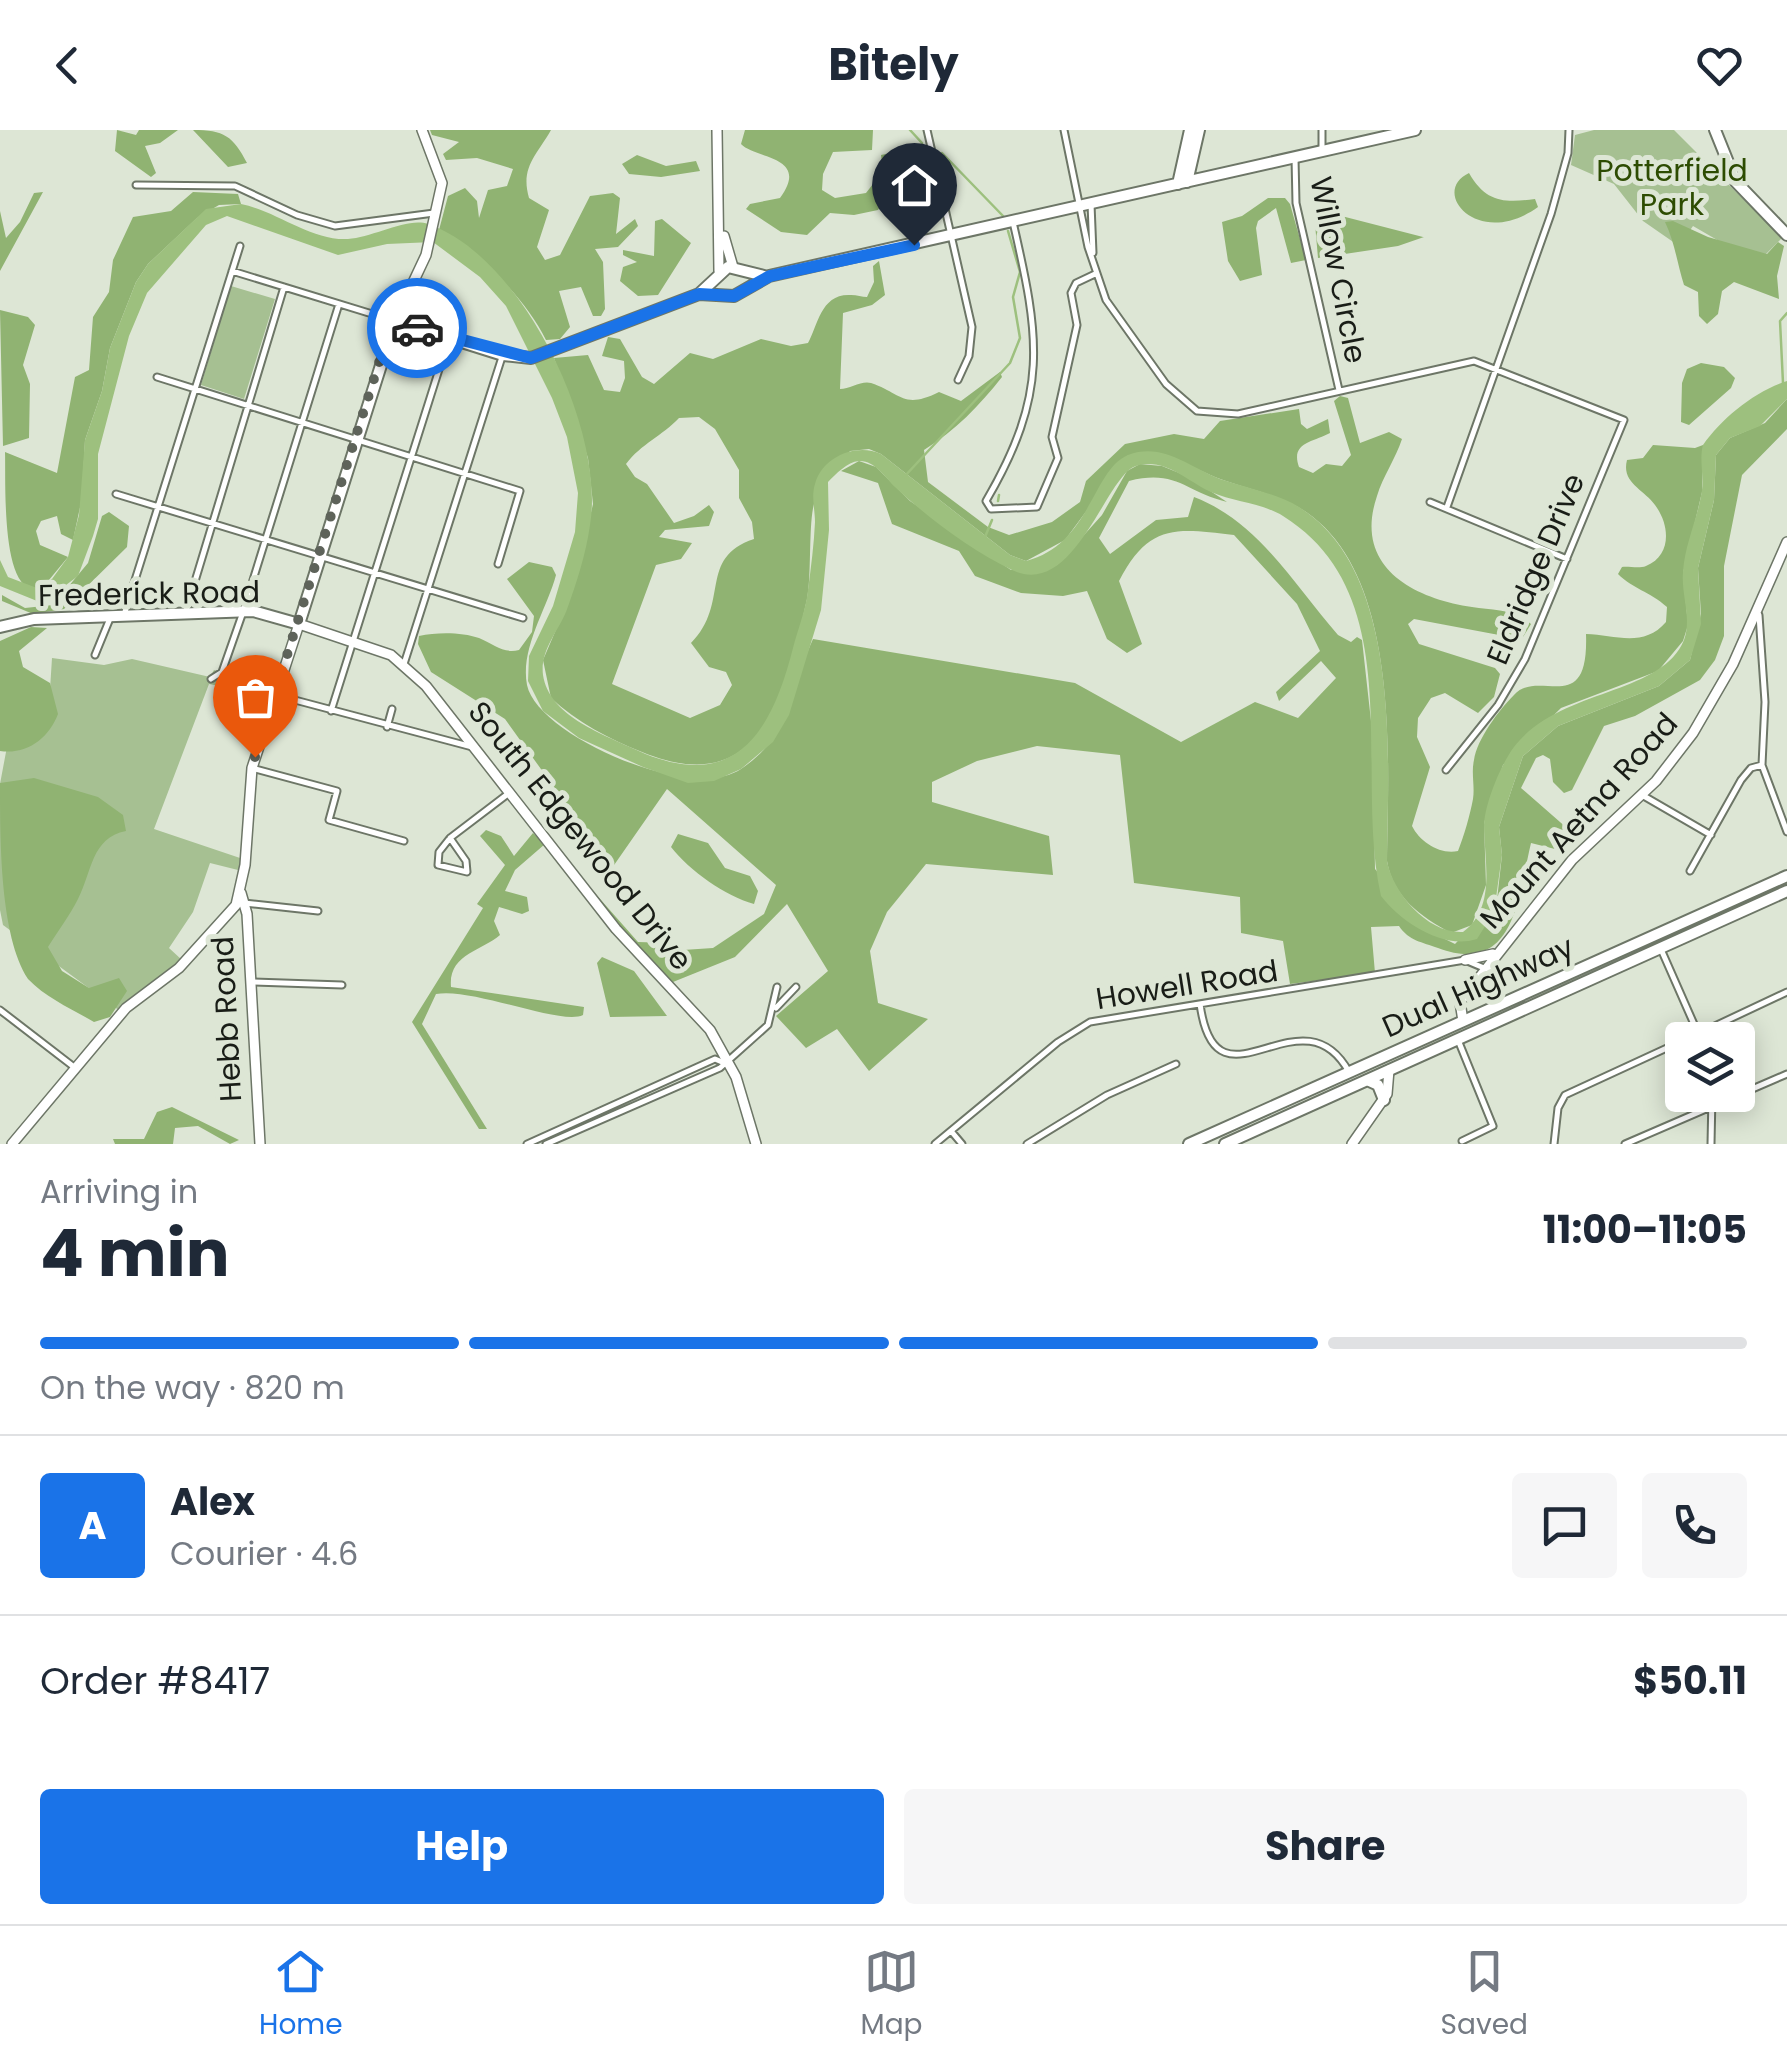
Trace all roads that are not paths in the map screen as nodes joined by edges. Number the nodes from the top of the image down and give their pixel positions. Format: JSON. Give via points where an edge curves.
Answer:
{"nodes":[{"id":1,"x":422,"y":130,"type":"edge"},
{"id":2,"x":720,"y":130,"type":"edge"},
{"id":3,"x":927,"y":130,"type":"edge"},
{"id":4,"x":1064,"y":130,"type":"edge"},
{"id":5,"x":1190,"y":130,"type":"edge"},
{"id":6,"x":1199,"y":130,"type":"edge"},
{"id":7,"x":1322,"y":130,"type":"edge"},
{"id":8,"x":1415,"y":130,"type":"edge"},
{"id":9,"x":1569,"y":130,"type":"edge"},
{"id":10,"x":1715,"y":130,"type":"edge"},
{"id":11,"x":1322,"y":151,"type":"junction"},
{"id":12,"x":1193,"y":158,"type":"junction"},
{"id":13,"x":1295,"y":158,"type":"junction"},
{"id":14,"x":1183,"y":183,"type":"junction"},
{"id":15,"x":136,"y":185,"type":"dead end"},
{"id":16,"x":1085,"y":206,"type":"junction"},
{"id":17,"x":433,"y":215,"type":"junction"},
{"id":18,"x":1013,"y":222,"type":"junction"},
{"id":19,"x":1787,"y":235,"type":"edge"},
{"id":20,"x":952,"y":237,"type":"junction"},
{"id":21,"x":240,"y":246,"type":"dead end"},
{"id":22,"x":737,"y":270,"type":"junction"},
{"id":23,"x":232,"y":271,"type":"junction"},
{"id":24,"x":1095,"y":272,"type":"junction"},
{"id":25,"x":718,"y":274,"type":"junction"},
{"id":26,"x":770,"y":276,"type":"junction"},
{"id":27,"x":284,"y":287,"type":"junction"},
{"id":28,"x":742,"y":290,"type":"junction"},
{"id":29,"x":699,"y":294,"type":"junction"},
{"id":30,"x":724,"y":296,"type":"junction"},
{"id":31,"x":338,"y":304,"type":"junction"},
{"id":32,"x":394,"y":321,"type":"junction"},
{"id":33,"x":448,"y":338,"type":"junction"},
{"id":34,"x":503,"y":354,"type":"junction"},
{"id":35,"x":1497,"y":367,"type":"junction"},
{"id":36,"x":157,"y":377,"type":"dead end"},
{"id":37,"x":958,"y":380,"type":"dead end"},
{"id":38,"x":194,"y":389,"type":"junction"},
{"id":39,"x":1339,"y":390,"type":"junction"},
{"id":40,"x":248,"y":406,"type":"junction"},
{"id":41,"x":302,"y":423,"type":"junction"},
{"id":42,"x":356,"y":440,"type":"junction"},
{"id":43,"x":411,"y":457,"type":"junction"},
{"id":44,"x":466,"y":474,"type":"junction"},
{"id":45,"x":116,"y":494,"type":"dead end"},
{"id":46,"x":1430,"y":502,"type":"dead end"},
{"id":47,"x":1447,"y":507,"type":"junction"},
{"id":48,"x":158,"y":508,"type":"junction"},
{"id":49,"x":212,"y":524,"type":"junction"},
{"id":50,"x":266,"y":541,"type":"junction"},
{"id":51,"x":1787,"y":542,"type":"edge"},
{"id":52,"x":320,"y":557,"type":"junction"},
{"id":53,"x":1567,"y":558,"type":"junction"},
{"id":54,"x":498,"y":564,"type":"dead end"},
{"id":55,"x":375,"y":573,"type":"junction"},
{"id":56,"x":430,"y":590,"type":"junction"},
{"id":57,"x":243,"y":612,"type":"junction"},
{"id":58,"x":185,"y":614,"type":"junction"},
{"id":59,"x":117,"y":616,"type":"junction"},
{"id":60,"x":523,"y":618,"type":"dead end"},
{"id":61,"x":299,"y":624,"type":"junction"},
{"id":62,"x":0,"y":627,"type":"edge"},
{"id":63,"x":1754,"y":633,"type":"junction"},
{"id":64,"x":352,"y":643,"type":"junction"},
{"id":65,"x":95,"y":655,"type":"dead end"},
{"id":66,"x":404,"y":664,"type":"junction"},
{"id":67,"x":211,"y":679,"type":"dead end"},
{"id":68,"x":276,"y":695,"type":"junction"},
{"id":69,"x":392,"y":709,"type":"dead end"},
{"id":70,"x":331,"y":712,"type":"junction"},
{"id":71,"x":387,"y":726,"type":"junction"},
{"id":72,"x":477,"y":748,"type":"junction"},
{"id":73,"x":1762,"y":765,"type":"junction"},
{"id":74,"x":252,"y":768,"type":"junction"},
{"id":75,"x":1446,"y":770,"type":"dead end"},
{"id":76,"x":511,"y":792,"type":"junction"},
{"id":77,"x":1642,"y":795,"type":"junction"},
{"id":78,"x":1787,"y":832,"type":"edge"},
{"id":79,"x":1712,"y":834,"type":"junction"},
{"id":80,"x":450,"y":838,"type":"junction"},
{"id":81,"x":404,"y":841,"type":"dead end"},
{"id":82,"x":1690,"y":870,"type":"dead end"},
{"id":83,"x":1787,"y":876,"type":"edge"},
{"id":84,"x":1787,"y":892,"type":"edge"},
{"id":85,"x":242,"y":898,"type":"junction"},
{"id":86,"x":318,"y":912,"type":"dead end"},
{"id":87,"x":1655,"y":935,"type":"junction"},
{"id":88,"x":1661,"y":948,"type":"junction"},
{"id":89,"x":1496,"y":953,"type":"junction"},
{"id":90,"x":1464,"y":960,"type":"junction"},
{"id":91,"x":1484,"y":968,"type":"junction"},
{"id":92,"x":248,"y":982,"type":"junction"},
{"id":93,"x":342,"y":986,"type":"dead end"},
{"id":94,"x":777,"y":987,"type":"dead end"},
{"id":95,"x":796,"y":987,"type":"dead end"},
{"id":96,"x":1787,"y":992,"type":"edge"},
{"id":97,"x":1200,"y":1004,"type":"junction"},
{"id":98,"x":0,"y":1010,"type":"edge"},
{"id":99,"x":774,"y":1010,"type":"junction"},
{"id":100,"x":1468,"y":1019,"type":"junction"},
{"id":101,"x":1694,"y":1022,"type":"edge"},
{"id":102,"x":1728,"y":1022,"type":"edge"},
{"id":103,"x":1446,"y":1028,"type":"junction"},
{"id":104,"x":1480,"y":1029,"type":"junction"},
{"id":105,"x":1457,"y":1040,"type":"junction"},
{"id":106,"x":1665,"y":1050,"type":"edge"},
{"id":107,"x":725,"y":1061,"type":"junction"},
{"id":108,"x":1176,"y":1064,"type":"dead end"},
{"id":109,"x":76,"y":1068,"type":"junction"},
{"id":110,"x":1389,"y":1070,"type":"junction"},
{"id":111,"x":1349,"y":1072,"type":"junction"},
{"id":112,"x":1787,"y":1074,"type":"edge"},
{"id":113,"x":1367,"y":1080,"type":"junction"},
{"id":114,"x":1755,"y":1088,"type":"edge"},
{"id":115,"x":1384,"y":1100,"type":"junction"},
{"id":116,"x":1700,"y":1112,"type":"edge"},
{"id":117,"x":1712,"y":1112,"type":"edge"},
{"id":118,"x":1276,"y":1121,"type":"junction"},
{"id":119,"x":951,"y":1131,"type":"junction"},
{"id":120,"x":560,"y":1133,"type":"junction"},
{"id":121,"x":1462,"y":1141,"type":"dead end"},
{"id":122,"x":12,"y":1144,"type":"edge"},
{"id":123,"x":260,"y":1144,"type":"edge"},
{"id":124,"x":527,"y":1144,"type":"edge"},
{"id":125,"x":546,"y":1144,"type":"edge"},
{"id":126,"x":756,"y":1144,"type":"edge"},
{"id":127,"x":935,"y":1144,"type":"edge"},
{"id":128,"x":962,"y":1144,"type":"edge"},
{"id":129,"x":1027,"y":1144,"type":"edge"},
{"id":130,"x":1189,"y":1144,"type":"edge"},
{"id":131,"x":1225,"y":1144,"type":"edge"},
{"id":132,"x":1352,"y":1144,"type":"edge"},
{"id":133,"x":1554,"y":1144,"type":"edge"},
{"id":134,"x":1625,"y":1144,"type":"edge"},
{"id":135,"x":1711,"y":1144,"type":"edge"}],
"edges":[{"from":1,"to":17,"type":"street","via":[[441,176]]},
{"from":2,"to":22,"type":"street","via":[[722,215]]},
{"from":2,"to":25,"type":"street"},
{"from":3,"to":20,"type":"street"},
{"from":4,"to":16,"type":"street"},
{"from":5,"to":12,"type":"main road"},
{"from":5,"to":14,"type":"main road"},
{"from":6,"to":12,"type":"main road"},
{"from":7,"to":11,"type":"street"},
{"from":8,"to":11,"type":"main road"},
{"from":9,"to":35,"type":"street","via":[[1551,214]]},
{"from":10,"to":19,"type":"main road","via":[[1736,182]]},
{"from":11,"to":13,"type":"main road"},
{"from":12,"to":14,"type":"main road"},
{"from":13,"to":14,"type":"main road"},
{"from":13,"to":39,"type":"street","name":"Willow Circle","via":[[1296,203]]},
{"from":14,"to":16,"type":"main road"},
{"from":15,"to":17,"type":"street","via":[[235,186],[335,226]]},
{"from":16,"to":18,"type":"main road"},
{"from":16,"to":24,"type":"street"},
{"from":16,"to":24,"type":"street"},
{"from":17,"to":32,"type":"street"},
{"from":18,"to":20,"type":"main road"},
{"from":18,"to":24,"type":"street","via":[[1035,322],[1035,373],[1010,457],[986,501],[992,509],[1036,507],[1050,477],[1058,458],[1052,437],[1077,325],[1072,292]]},
{"from":20,"to":26,"type":"main road"},
{"from":20,"to":37,"type":"street","via":[[972,327]]},
{"from":21,"to":23,"type":"street"},
{"from":22,"to":25,"type":"main road"},
{"from":22,"to":26,"type":"main road"},
{"from":22,"to":28,"type":"main road"},
{"from":23,"to":27,"type":"street"},
{"from":23,"to":38,"type":"street"},
{"from":24,"to":39,"type":"street","via":[[1112,311],[1166,384],[1197,410],[1238,414]]},
{"from":25,"to":29,"type":"main road"},
{"from":25,"to":30,"type":"main road","via":[[716,287]]},
{"from":26,"to":28,"type":"main road"},
{"from":27,"to":31,"type":"street"},
{"from":27,"to":40,"type":"street"},
{"from":28,"to":30,"type":"main road"},
{"from":29,"to":30,"type":"main road"},
{"from":29,"to":34,"type":"main road","via":[[560,350],[531,358]]},
{"from":31,"to":32,"type":"street"},
{"from":31,"to":41,"type":"street"},
{"from":32,"to":33,"type":"main road"},
{"from":32,"to":42,"type":"main road"},
{"from":33,"to":34,"type":"main road"},
{"from":33,"to":43,"type":"street"},
{"from":34,"to":44,"type":"street"},
{"from":35,"to":39,"type":"street","via":[[1464,362]]},
{"from":35,"to":47,"type":"street"},
{"from":35,"to":53,"type":"street","name":"Eldridge Drive","via":[[1624,420]]},
{"from":36,"to":38,"type":"street"},
{"from":38,"to":40,"type":"street"},
{"from":38,"to":48,"type":"street"},
{"from":40,"to":41,"type":"street"},
{"from":40,"to":49,"type":"street"},
{"from":41,"to":42,"type":"street"},
{"from":41,"to":50,"type":"street"},
{"from":42,"to":43,"type":"street"},
{"from":42,"to":52,"type":"main road"},
{"from":43,"to":44,"type":"street"},
{"from":43,"to":55,"type":"street"},
{"from":44,"to":54,"type":"street","via":[[520,490]]},
{"from":44,"to":56,"type":"street"},
{"from":45,"to":48,"type":"street"},
{"from":46,"to":47,"type":"street"},
{"from":47,"to":53,"type":"street"},
{"from":48,"to":49,"type":"street"},
{"from":48,"to":59,"type":"street"},
{"from":49,"to":50,"type":"street"},
{"from":49,"to":58,"type":"street"},
{"from":50,"to":52,"type":"street"},
{"from":50,"to":57,"type":"street"},
{"from":51,"to":63,"type":"street","name":"Mount Aetna Road"},
{"from":52,"to":55,"type":"street"},
{"from":52,"to":61,"type":"main road"},
{"from":53,"to":75,"type":"street","name":"Eldridge Drive","via":[[1525,659]]},
{"from":55,"to":56,"type":"street"},
{"from":55,"to":64,"type":"street"},
{"from":56,"to":60,"type":"street"},
{"from":56,"to":66,"type":"street"},
{"from":57,"to":58,"type":"main road","name":"Frederick Road"},
{"from":57,"to":61,"type":"main road","name":"Frederick Road"},
{"from":57,"to":67,"type":"street","via":[[222,672]]},
{"from":58,"to":59,"type":"main road","name":"Frederick Road"},
{"from":59,"to":62,"type":"main road","name":"Frederick Road"},
{"from":59,"to":65,"type":"street"},
{"from":61,"to":64,"type":"street","name":"South Edgewood Drive"},
{"from":61,"to":68,"type":"street","name":"Hebb Road"},
{"from":63,"to":73,"type":"street","via":[[1765,702]]},
{"from":63,"to":77,"type":"street","name":"Mount Aetna Road","via":[[1693,733]]},
{"from":64,"to":66,"type":"street","name":"South Edgewood Drive"},
{"from":64,"to":70,"type":"street"},
{"from":66,"to":72,"type":"street","name":"South Edgewood Drive"},
{"from":68,"to":70,"type":"street"},
{"from":68,"to":74,"type":"street","name":"Hebb Road"},
{"from":69,"to":71,"type":"street"},
{"from":70,"to":71,"type":"street"},
{"from":71,"to":72,"type":"street"},
{"from":72,"to":76,"type":"street","name":"South Edgewood Drive"},
{"from":73,"to":78,"type":"street"},
{"from":73,"to":79,"type":"street","via":[[1747,772]]},
{"from":74,"to":81,"type":"street","via":[[337,792],[329,820]]},
{"from":74,"to":85,"type":"street","name":"Hebb Road"},
{"from":76,"to":80,"type":"street"},
{"from":76,"to":107,"type":"street","name":"South Edgewood Drive","via":[[616,929],[710,1030]]},
{"from":77,"to":79,"type":"street"},
{"from":77,"to":89,"type":"street","name":"Mount Aetna Road","via":[[1572,860]]},
{"from":79,"to":82,"type":"street"},
{"from":80,"to":80,"type":"street","via":[[466,861],[466,872],[438,865]]},
{"from":83,"to":87,"type":"main road","name":"Dual Highway"},
{"from":84,"to":88,"type":"main road","name":"Dual Highway"},
{"from":85,"to":86,"type":"street"},
{"from":85,"to":92,"type":"street","name":"Hebb Road"},
{"from":85,"to":109,"type":"street","via":[[203,945],[126,1008]]},
{"from":87,"to":88,"type":"street"},
{"from":87,"to":100,"type":"main road","name":"Dual Highway"},
{"from":88,"to":101,"type":"street"},
{"from":88,"to":104,"type":"main road","name":"Dual Highway"},
{"from":89,"to":90,"type":"street"},
{"from":89,"to":91,"type":"street","name":"Mount Aetna Road"},
{"from":90,"to":91,"type":"street"},
{"from":90,"to":97,"type":"street","name":"Howell Road"},
{"from":91,"to":100,"type":"street","name":"Mount Aetna Road","via":[[1463,996]]},
{"from":92,"to":93,"type":"street"},
{"from":92,"to":123,"type":"street","name":"Hebb Road"},
{"from":94,"to":99,"type":"street"},
{"from":95,"to":99,"type":"street"},
{"from":96,"to":102,"type":"street"},
{"from":97,"to":111,"type":"street","via":[[1204,1030],[1223,1051],[1245,1055],[1309,1038],[1329,1047]]},
{"from":97,"to":119,"type":"street","name":"Howell Road","via":[[1081,1026]]},
{"from":98,"to":109,"type":"street"},
{"from":99,"to":107,"type":"street","via":[[757,1040]]},
{"from":100,"to":103,"type":"main road","name":"Dual Highway"},
{"from":100,"to":104,"type":"main road"},
{"from":100,"to":105,"type":"main road"},
{"from":103,"to":110,"type":"main road","via":[[1392,1060]]},
{"from":103,"to":111,"type":"main road","name":"Dual Highway"},
{"from":104,"to":105,"type":"main road","name":"Dual Highway"},
{"from":105,"to":110,"type":"main road","name":"Dual Highway"},
{"from":105,"to":121,"type":"street","via":[[1493,1126]]},
{"from":106,"to":133,"type":"street","via":[[1560,1099]]},
{"from":107,"to":120,"type":"street"},
{"from":107,"to":126,"type":"street","name":"South Edgewood Drive"},
{"from":108,"to":129,"type":"street","via":[[1106,1095]]},
{"from":109,"to":122,"type":"street"},
{"from":110,"to":113,"type":"main road","name":"Dual Highway"},
{"from":110,"to":115,"type":"street"},
{"from":111,"to":118,"type":"main road","via":[[1348,1083]]},
{"from":111,"to":130,"type":"main road","name":"Dual Highway"},
{"from":112,"to":114,"type":"street"},
{"from":113,"to":115,"type":"main road","via":[[1378,1085]]},
{"from":113,"to":118,"type":"main road","name":"Dual Highway"},
{"from":115,"to":132,"type":"street"},
{"from":116,"to":134,"type":"street"},
{"from":117,"to":135,"type":"street"},
{"from":118,"to":131,"type":"main road","name":"Dual Highway"},
{"from":119,"to":127,"type":"street","name":"Howell Road"},
{"from":119,"to":128,"type":"street"},
{"from":120,"to":124,"type":"street"},
{"from":120,"to":125,"type":"street"}]}
